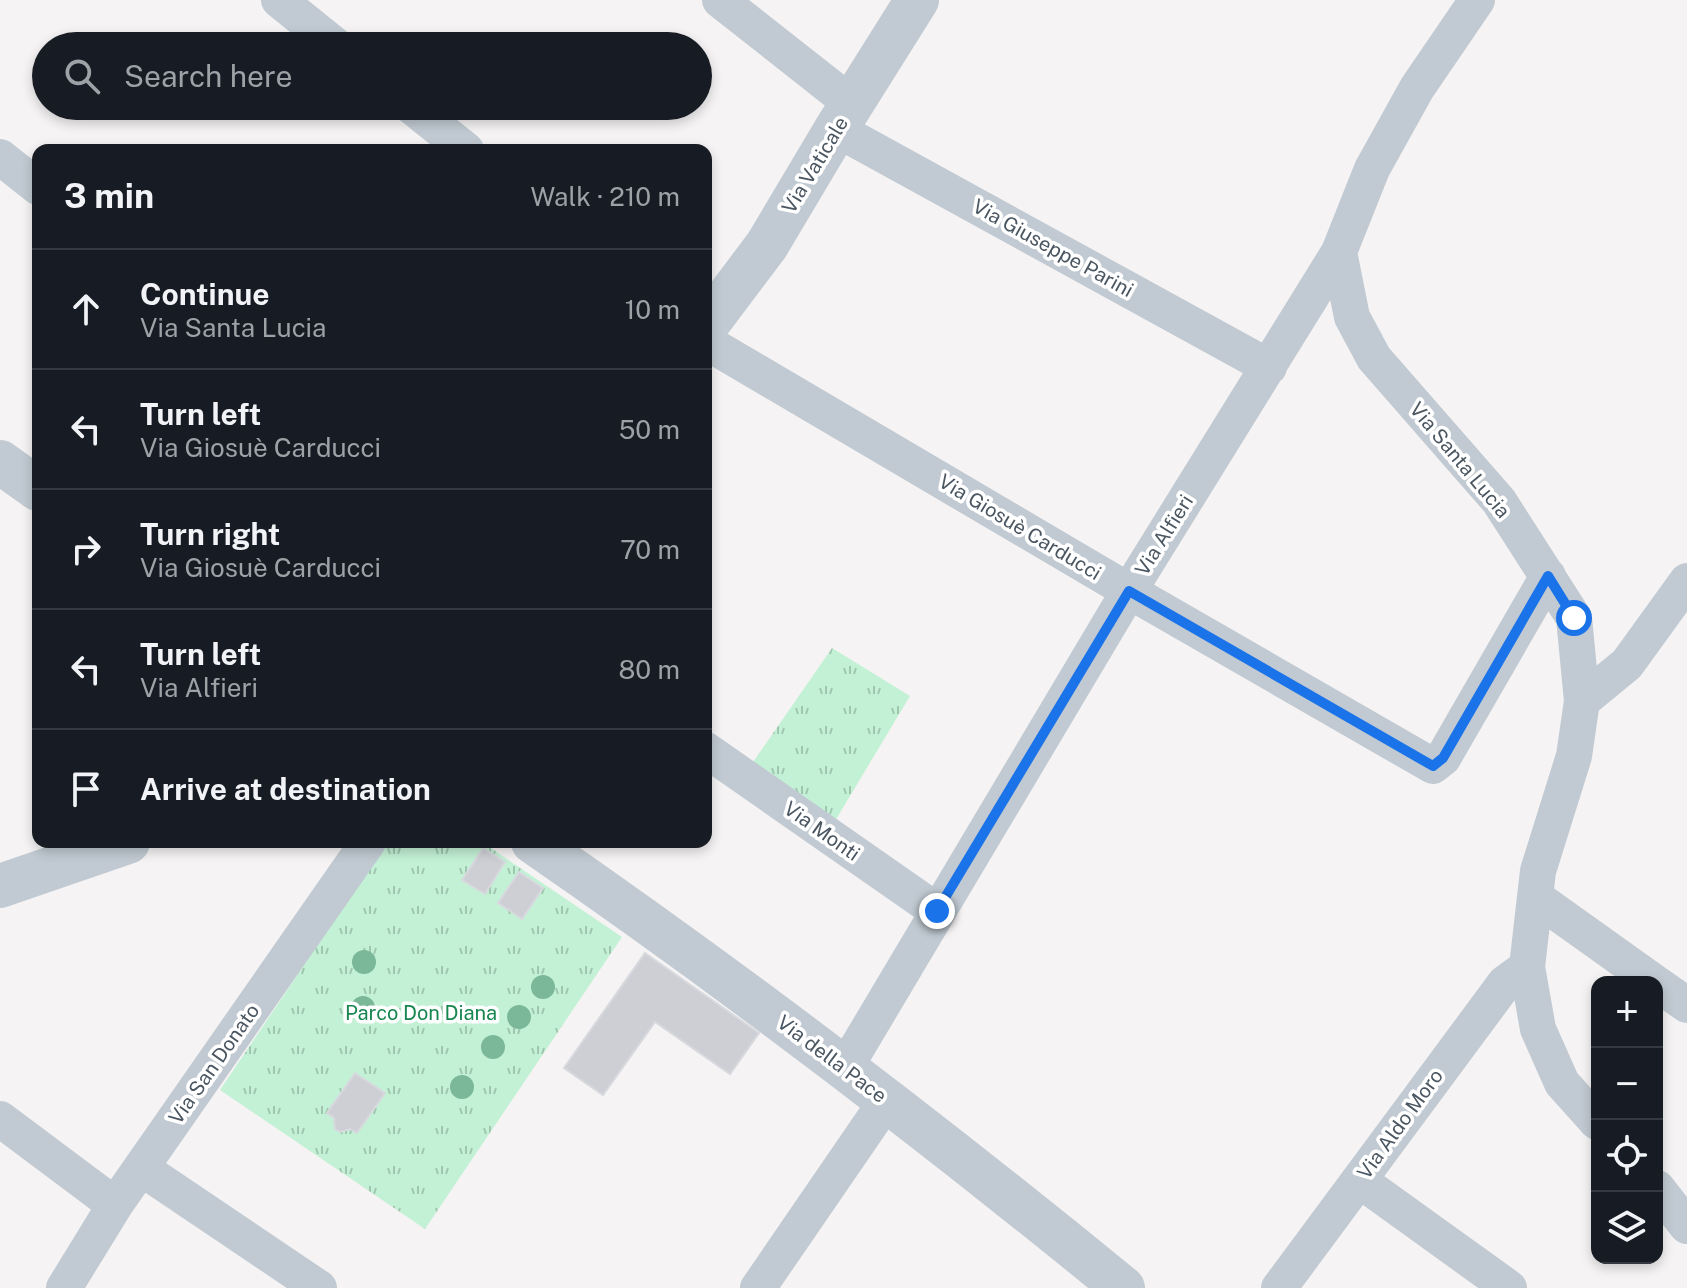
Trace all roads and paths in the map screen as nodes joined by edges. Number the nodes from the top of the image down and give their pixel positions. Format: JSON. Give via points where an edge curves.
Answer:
{"nodes":[{"id":1,"x":279,"y":0,"type":"edge"},
{"id":2,"x":720,"y":0,"type":"edge"},
{"id":3,"x":917,"y":0,"type":"edge"},
{"id":4,"x":1477,"y":0,"type":"edge"},
{"id":5,"x":319,"y":32,"type":"edge"},
{"id":6,"x":844,"y":117,"type":"junction"},
{"id":7,"x":428,"y":120,"type":"edge"},
{"id":8,"x":458,"y":144,"type":"edge"},
{"id":9,"x":0,"y":157,"type":"edge"},
{"id":10,"x":32,"y":182,"type":"edge"},
{"id":11,"x":1339,"y":252,"type":"junction"},
{"id":12,"x":712,"y":318,"type":"edge"},
{"id":13,"x":712,"y":346,"type":"edge"},
{"id":14,"x":1269,"y":367,"type":"junction"},
{"id":15,"x":0,"y":462,"type":"edge"},
{"id":16,"x":32,"y":485,"type":"edge"},
{"id":17,"x":1548,"y":576,"type":"junction"},
{"id":18,"x":1687,"y":581,"type":"edge"},
{"id":19,"x":1129,"y":591,"type":"junction"},
{"id":20,"x":1582,"y":701,"type":"junction"},
{"id":21,"x":712,"y":754,"type":"edge"},
{"id":22,"x":109,"y":848,"type":"edge"},
{"id":23,"x":364,"y":848,"type":"edge"},
{"id":24,"x":541,"y":848,"type":"edge"},
{"id":25,"x":0,"y":886,"type":"edge"},
{"id":26,"x":1535,"y":897,"type":"junction"},
{"id":27,"x":937,"y":911,"type":"junction"},
{"id":28,"x":1527,"y":967,"type":"junction"},
{"id":29,"x":1646,"y":976,"type":"edge"},
{"id":30,"x":1663,"y":988,"type":"edge"},
{"id":31,"x":1687,"y":1005,"type":"edge"},
{"id":32,"x":845,"y":1068,"type":"junction"},
{"id":33,"x":887,"y":1100,"type":"junction"},
{"id":34,"x":0,"y":1119,"type":"edge"},
{"id":35,"x":1595,"y":1120,"type":"edge"},
{"id":36,"x":141,"y":1168,"type":"junction"},
{"id":37,"x":1359,"y":1180,"type":"junction"},
{"id":38,"x":1660,"y":1192,"type":"edge"},
{"id":39,"x":115,"y":1205,"type":"junction"},
{"id":40,"x":1687,"y":1226,"type":"edge"},
{"id":41,"x":64,"y":1288,"type":"edge"},
{"id":42,"x":319,"y":1288,"type":"edge"},
{"id":43,"x":758,"y":1288,"type":"edge"},
{"id":44,"x":1123,"y":1288,"type":"edge"},
{"id":45,"x":1279,"y":1288,"type":"edge"},
{"id":46,"x":1509,"y":1288,"type":"edge"}],
"edges":[{"from":1,"to":5,"type":"street"},
{"from":2,"to":6,"type":"street","name":"Via Giuseppe Parini"},
{"from":3,"to":6,"type":"street","name":"Via Vaticale"},
{"from":4,"to":11,"type":"street","via":[[1417,88],[1372,169]]},
{"from":6,"to":12,"type":"street","name":"Via Vaticale","via":[[767,245]]},
{"from":6,"to":14,"type":"street","name":"Via Giuseppe Parini"},
{"from":7,"to":8,"type":"street"},
{"from":9,"to":10,"type":"street"},
{"from":11,"to":14,"type":"street","name":"Via Alfieri"},
{"from":11,"to":17,"type":"street","name":"Via Santa Lucia","via":[[1352,317],[1374,358],[1499,501]]},
{"from":13,"to":19,"type":"street","name":"Via Giosuè Carducci"},
{"from":14,"to":19,"type":"street","name":"Via Alfieri"},
{"from":15,"to":16,"type":"street"},
{"from":17,"to":19,"type":"street","name":"Via Giosuè Carducci","via":[[1443,758],[1433,766]]},
{"from":17,"to":20,"type":"street","name":"Via Santa Lucia","via":[[1574,618]]},
{"from":18,"to":20,"type":"street","via":[[1627,664]]},
{"from":19,"to":27,"type":"street","name":"Via Alfieri"},
{"from":20,"to":26,"type":"street","name":"Via Santa Lucia","via":[[1574,756],[1538,871]]},
{"from":21,"to":27,"type":"street","name":"Via Monti"},
{"from":22,"to":25,"type":"street"},
{"from":23,"to":36,"type":"street","name":"Via San Donato"},
{"from":24,"to":32,"type":"street","name":"Via della Pace"},
{"from":26,"to":28,"type":"street","name":"Via Santa Lucia"},
{"from":26,"to":29,"type":"street"},
{"from":27,"to":32,"type":"street","name":"Via Alfieri"},
{"from":28,"to":35,"type":"street","name":"Via Santa Lucia","via":[[1538,1029],[1562,1083]]},
{"from":28,"to":37,"type":"street","name":"Via Aldo Moro","via":[[1505,983]]},
{"from":30,"to":31,"type":"street"},
{"from":32,"to":33,"type":"street","name":"Via della Pace"},
{"from":33,"to":43,"type":"street"},
{"from":33,"to":44,"type":"street","name":"Via della Pace"},
{"from":34,"to":39,"type":"street"},
{"from":36,"to":39,"type":"street","name":"Via San Donato"},
{"from":36,"to":42,"type":"street"},
{"from":37,"to":45,"type":"street","name":"Via Aldo Moro"},
{"from":37,"to":46,"type":"street"},
{"from":38,"to":40,"type":"street"},
{"from":39,"to":41,"type":"street","name":"Via San Donato"}]}
